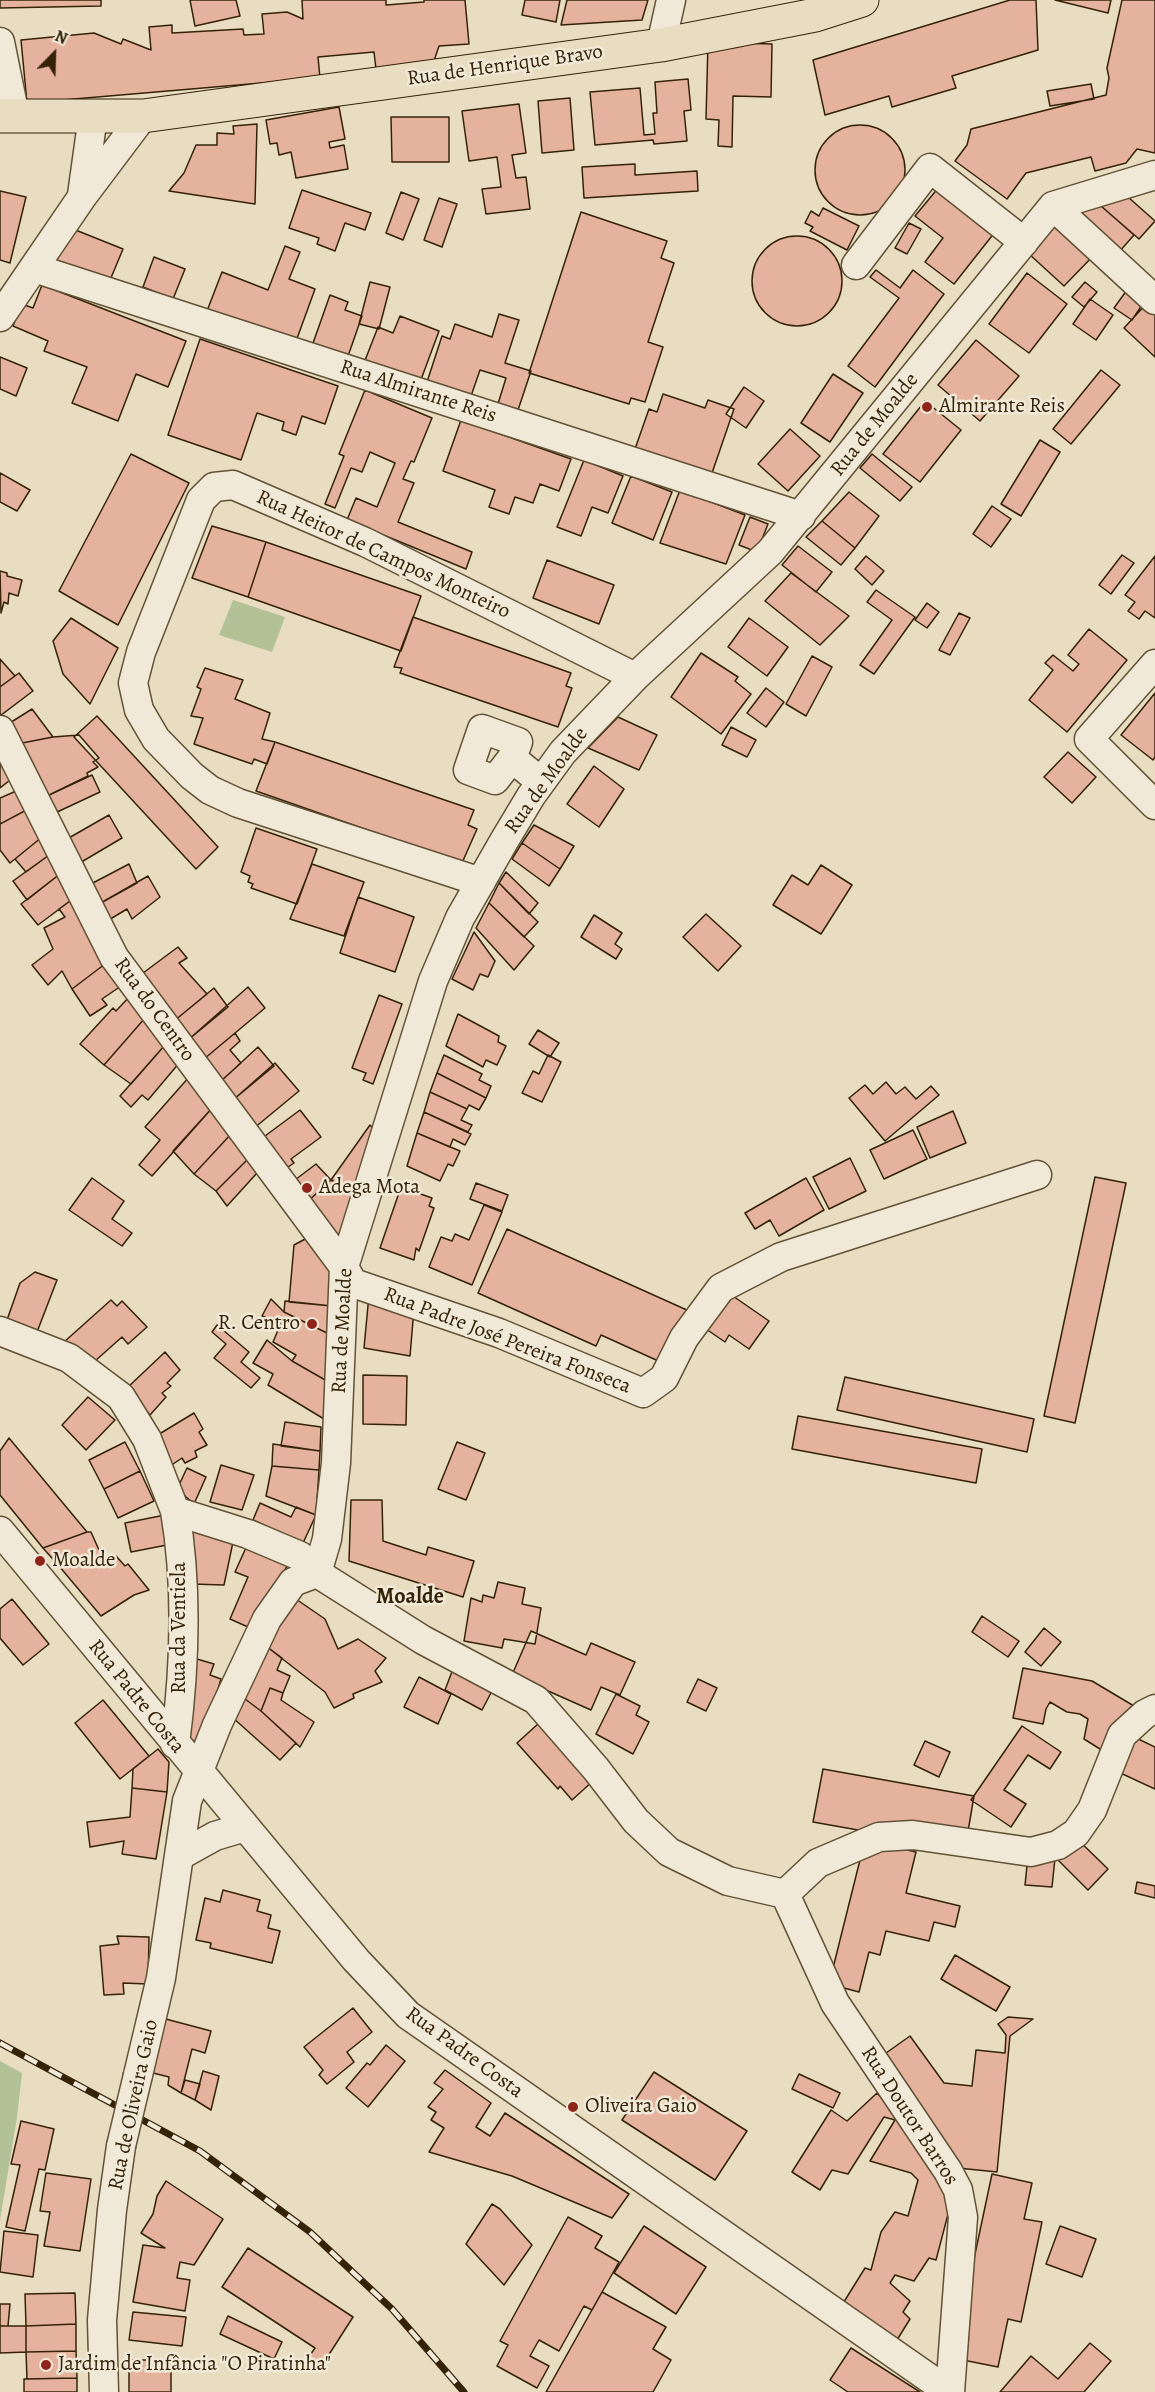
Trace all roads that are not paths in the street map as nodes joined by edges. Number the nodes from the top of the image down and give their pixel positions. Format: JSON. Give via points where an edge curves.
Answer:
{"nodes":[{"id":1,"x":671,"y":0,"type":"edge"},
{"id":2,"x":862,"y":0,"type":"edge"},
{"id":3,"x":0,"y":42,"type":"edge"},
{"id":4,"x":661,"y":45,"type":"junction"},
{"id":5,"x":8,"y":116,"type":"edge"},
{"id":6,"x":93,"y":116,"type":"junction"},
{"id":7,"x":143,"y":116,"type":"junction"},
{"id":8,"x":1155,"y":175,"type":"edge"},
{"id":9,"x":82,"y":197,"type":"junction"},
{"id":10,"x":1053,"y":206,"type":"junction"},
{"id":11,"x":1024,"y":242,"type":"junction"},
{"id":12,"x":856,"y":265,"type":"dead end"},
{"id":13,"x":34,"y":268,"type":"junction"},
{"id":14,"x":1155,"y":300,"type":"edge"},
{"id":15,"x":0,"y":318,"type":"edge"},
{"id":16,"x":801,"y":516,"type":"junction"},
{"id":17,"x":1155,"y":664,"type":"edge"},
{"id":18,"x":635,"y":677,"type":"junction"},
{"id":19,"x":0,"y":730,"type":"edge"},
{"id":20,"x":512,"y":758,"type":"dead end"},
{"id":21,"x":541,"y":782,"type":"junction"},
{"id":22,"x":1155,"y":805,"type":"edge"},
{"id":23,"x":481,"y":882,"type":"junction"},
{"id":24,"x":1037,"y":1175,"type":"dead end"},
{"id":25,"x":344,"y":1267,"type":"junction"},
{"id":26,"x":0,"y":1331,"type":"edge"},
{"id":27,"x":175,"y":1511,"type":"junction"},
{"id":28,"x":0,"y":1531,"type":"edge"},
{"id":29,"x":316,"y":1573,"type":"junction"},
{"id":30,"x":1155,"y":1709,"type":"edge"},
{"id":31,"x":175,"y":1744,"type":"junction"},
{"id":32,"x":198,"y":1772,"type":"junction"},
{"id":33,"x":245,"y":1827,"type":"junction"},
{"id":34,"x":179,"y":1856,"type":"junction"},
{"id":35,"x":785,"y":1894,"type":"junction"},
{"id":36,"x":104,"y":2392,"type":"edge"},
{"id":37,"x":950,"y":2392,"type":"edge"}],
"edges":[{"from":1,"to":4,"type":"street"},
{"from":2,"to":4,"type":"main road","name":"Rua de Henrique Bravo","via":[[815,15]]},
{"from":3,"to":5,"type":"street"},
{"from":4,"to":7,"type":"main road","name":"Rua de Henrique Bravo"},
{"from":5,"to":6,"type":"main road","name":"Rua de Henrique Bravo"},
{"from":6,"to":7,"type":"main road","name":"Rua de Henrique Bravo"},
{"from":6,"to":9,"type":"street"},
{"from":7,"to":9,"type":"street"},
{"from":8,"to":10,"type":"street"},
{"from":9,"to":13,"type":"street"},
{"from":10,"to":11,"type":"street","name":"Rua de Moalde"},
{"from":10,"to":14,"type":"street"},
{"from":11,"to":12,"type":"street","via":[[930,168]]},
{"from":11,"to":16,"type":"street","name":"Rua de Moalde"},
{"from":13,"to":15,"type":"street"},
{"from":13,"to":16,"type":"street","name":"Rua Almirante Reis"},
{"from":16,"to":18,"type":"street","name":"Rua de Moalde","via":[[770,552]]},
{"from":17,"to":22,"type":"street","via":[[1089,739]]},
{"from":18,"to":21,"type":"street","name":"Rua de Moalde","via":[[563,752]]},
{"from":18,"to":23,"type":"street","name":"Rua Heitor de Campos Monteiro","via":[[365,542],[232,485],[214,487],[201,500],[141,652],[133,683],[139,710],[156,739],[192,776],[238,803]]},
{"from":19,"to":25,"type":"street","name":"Rua do Centro","via":[[114,957]]},
{"from":20,"to":21,"type":"street"},
{"from":21,"to":23,"type":"street","name":"Rua de Moalde"},
{"from":23,"to":25,"type":"street","name":"Rua de Moalde","via":[[460,918],[433,981]]},
{"from":24,"to":25,"type":"street","name":"Rua Padre José Pereira Fonseca","via":[[781,1257],[721,1288],[684,1338],[664,1378],[643,1393],[499,1333],[353,1283]]},
{"from":25,"to":29,"type":"street","name":"Rua de Moalde","via":[[336,1463],[327,1539]]},
{"from":26,"to":27,"type":"street","name":"Rua da Ventiela","via":[[69,1358],[122,1397],[147,1439]]},
{"from":27,"to":29,"type":"street","via":[[248,1534],[300,1556]]},
{"from":27,"to":31,"type":"street","name":"Rua da Ventiela","via":[[184,1627]]},
{"from":28,"to":31,"type":"street","name":"Rua Padre Costa"},
{"from":29,"to":32,"type":"street","name":"Rua de Oliveira Gaio","via":[[293,1582],[267,1619]]},
{"from":29,"to":35,"type":"street","via":[[423,1640],[536,1700],[636,1821],[669,1852],[728,1881]]},
{"from":30,"to":35,"type":"street","via":[[1122,1734],[1092,1810],[1076,1833],[1058,1845],[1030,1852],[913,1835],[879,1837],[818,1863]]},
{"from":31,"to":32,"type":"street","name":"Rua Padre Costa"},
{"from":32,"to":33,"type":"street","name":"Rua Padre Costa"},
{"from":32,"to":34,"type":"street","name":"Rua de Oliveira Gaio","via":[[187,1801]]},
{"from":33,"to":34,"type":"street","via":[[215,1836]]},
{"from":33,"to":37,"type":"street","name":"Rua Padre Costa","via":[[408,2016]]},
{"from":34,"to":36,"type":"street","name":"Rua de Oliveira Gaio","bridge":true,"via":[[161,1978],[121,2146],[112,2210],[102,2320]]},
{"from":35,"to":37,"type":"street","name":"Rua Doutor Barros","via":[[835,2003],[958,2190],[963,2217]]}]}
